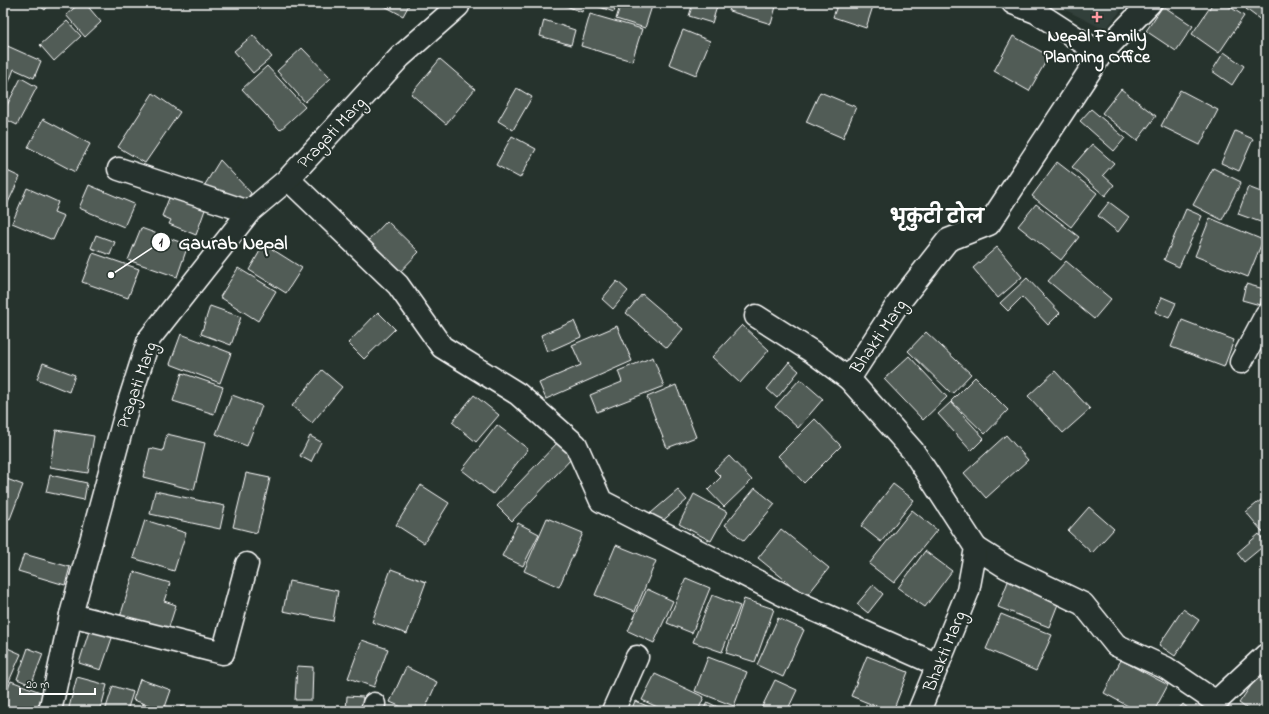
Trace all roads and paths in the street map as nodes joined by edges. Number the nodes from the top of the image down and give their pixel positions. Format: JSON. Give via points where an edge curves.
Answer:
{"nodes":[{"id":1,"x":458,"y":3,"type":"edge"},
{"id":2,"x":1013,"y":3,"type":"edge"},
{"id":3,"x":1150,"y":3,"type":"edge"},
{"id":4,"x":1101,"y":54,"type":"junction"},
{"id":5,"x":118,"y":169,"type":"dead end"},
{"id":6,"x":288,"y":178,"type":"junction"},
{"id":7,"x":249,"y":212,"type":"junction"},
{"id":8,"x":1266,"y":315,"type":"edge"},
{"id":9,"x":756,"y":316,"type":"dead end"},
{"id":10,"x":1241,"y":362,"type":"dead end"},
{"id":11,"x":849,"y":379,"type":"junction"},
{"id":12,"x":976,"y":548,"type":"junction"},
{"id":13,"x":247,"y":564,"type":"dead end"},
{"id":14,"x":71,"y":615,"type":"junction"},
{"id":15,"x":1266,"y":655,"type":"edge"},
{"id":16,"x":638,"y":657,"type":"dead end"},
{"id":17,"x":938,"y":665,"type":"junction"},
{"id":18,"x":50,"y":711,"type":"edge"},
{"id":19,"x":613,"y":711,"type":"edge"},
{"id":20,"x":919,"y":711,"type":"edge"}],
"edges":[{"from":1,"to":6,"type":"street","name":"Pragati Marg","via":[[458,6],[400,57]]},
{"from":2,"to":4,"type":"street","via":[[1036,12]]},
{"from":3,"to":4,"type":"street","name":"Bhakti Marg"},
{"from":4,"to":11,"type":"street","name":"Bhakti Marg","via":[[989,224],[948,240],[897,304]]},
{"from":5,"to":7,"type":"street"},
{"from":6,"to":7,"type":"street","name":"Pragati Marg"},
{"from":6,"to":17,"type":"street","via":[[398,285],[442,347],[518,394],[576,445],[601,501],[803,605]]},
{"from":7,"to":14,"type":"street","name":"Pragati Marg","via":[[149,339],[128,405]]},
{"from":8,"to":10,"type":"street"},
{"from":9,"to":11,"type":"street"},
{"from":11,"to":12,"type":"street","name":"Bhakti Marg","via":[[913,451]]},
{"from":12,"to":15,"type":"street","via":[[1006,567],[1083,604],[1116,645],[1166,668],[1213,700],[1221,697]]},
{"from":12,"to":17,"type":"street","name":"Bhakti Marg","via":[[968,591]]},
{"from":13,"to":14,"type":"street","via":[[223,653]]},
{"from":14,"to":18,"type":"street","name":"Pragati Marg"},
{"from":16,"to":19,"type":"street"},
{"from":17,"to":20,"type":"street","name":"Bhakti Marg"}]}
